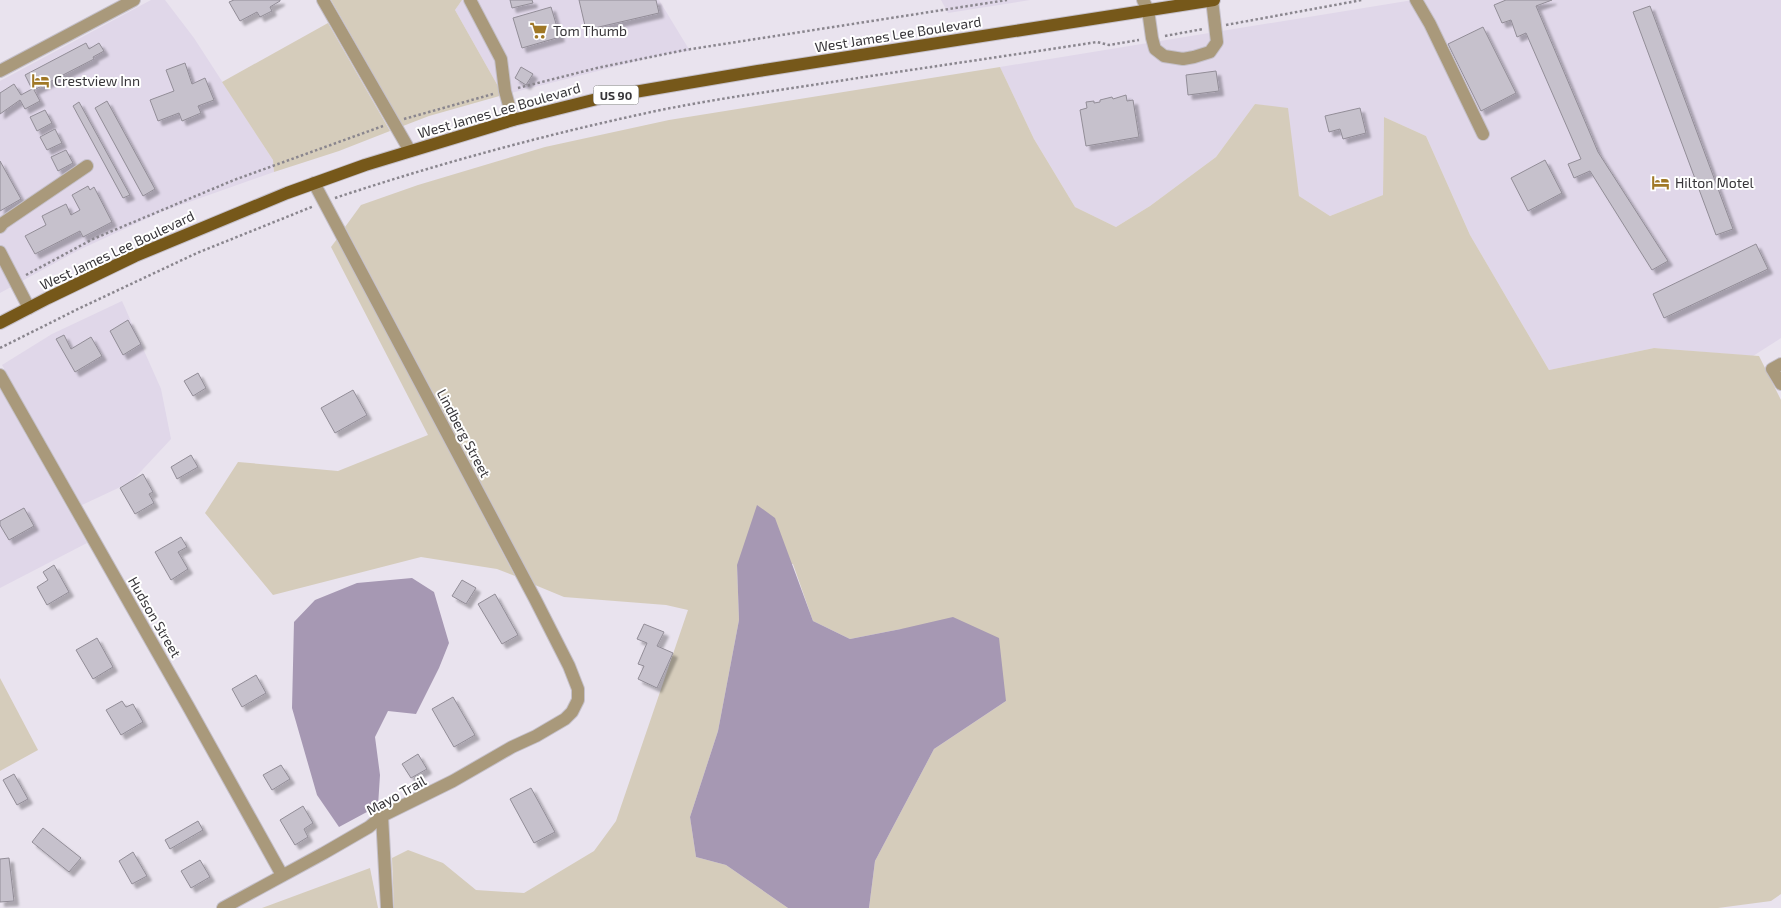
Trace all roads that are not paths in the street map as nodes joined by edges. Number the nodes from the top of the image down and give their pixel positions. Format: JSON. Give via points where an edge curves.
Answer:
{"nodes":[{"id":1,"x":134,"y":0,"type":"edge"},
{"id":2,"x":323,"y":0,"type":"edge"},
{"id":3,"x":470,"y":0,"type":"edge"},
{"id":4,"x":1213,"y":0,"type":"edge"},
{"id":5,"x":1416,"y":0,"type":"edge"},
{"id":6,"x":1146,"y":5,"type":"edge"},
{"id":7,"x":0,"y":72,"type":"edge"},
{"id":8,"x":513,"y":120,"type":"junction"},
{"id":9,"x":1483,"y":134,"type":"dead end"},
{"id":10,"x":410,"y":151,"type":"junction"},
{"id":11,"x":87,"y":166,"type":"dead end"},
{"id":12,"x":314,"y":183,"type":"junction"},
{"id":13,"x":0,"y":227,"type":"edge"},
{"id":14,"x":0,"y":252,"type":"edge"},
{"id":15,"x":29,"y":308,"type":"junction"},
{"id":16,"x":0,"y":323,"type":"edge"},
{"id":17,"x":1781,"y":364,"type":"edge"},
{"id":18,"x":0,"y":375,"type":"edge"},
{"id":19,"x":1781,"y":384,"type":"edge"},
{"id":20,"x":578,"y":700,"type":"joint"},
{"id":21,"x":382,"y":816,"type":"junction"},
{"id":22,"x":282,"y":875,"type":"junction"},
{"id":23,"x":222,"y":908,"type":"edge"},
{"id":24,"x":387,"y":908,"type":"edge"}],
"edges":[{"from":1,"to":7,"type":"street"},
{"from":2,"to":10,"type":"street"},
{"from":3,"to":8,"type":"street","via":[[501,59],[504,91]]},
{"from":4,"to":6,"type":"main road","name":"West James Lee Boulevard","number":"US 90"},
{"from":4,"to":6,"type":"street","via":[[1217,42],[1210,52],[1183,59],[1164,56],[1155,49]]},
{"from":5,"to":9,"type":"street"},
{"from":6,"to":8,"type":"main road","name":"West James Lee Boulevard","number":"US 90","via":[[606,97]]},
{"from":8,"to":10,"type":"main road","name":"West James Lee Boulevard","number":"US 90"},
{"from":10,"to":12,"type":"main road","name":"West James Lee Boulevard","number":"US 90"},
{"from":11,"to":13,"type":"street"},
{"from":12,"to":15,"type":"main road","name":"West James Lee Boulevard","number":"US 90","via":[[135,256]]},
{"from":12,"to":20,"type":"street","name":"Lindberg Street","via":[[535,599],[569,666],[578,689]]},
{"from":14,"to":15,"type":"street"},
{"from":15,"to":16,"type":"main road","name":"West James Lee Boulevard","number":"US 90"},
{"from":17,"to":19,"type":"street","via":[[1772,369]]},
{"from":18,"to":22,"type":"street","name":"Hudson Street"},
{"from":20,"to":21,"type":"street","name":"Mayo Trail","via":[[572,712],[536,736]]},
{"from":21,"to":22,"type":"street","name":"Mayo Trail","via":[[369,827]]},
{"from":21,"to":24,"type":"street"},
{"from":22,"to":23,"type":"street","name":"Mayo Trail"}]}
